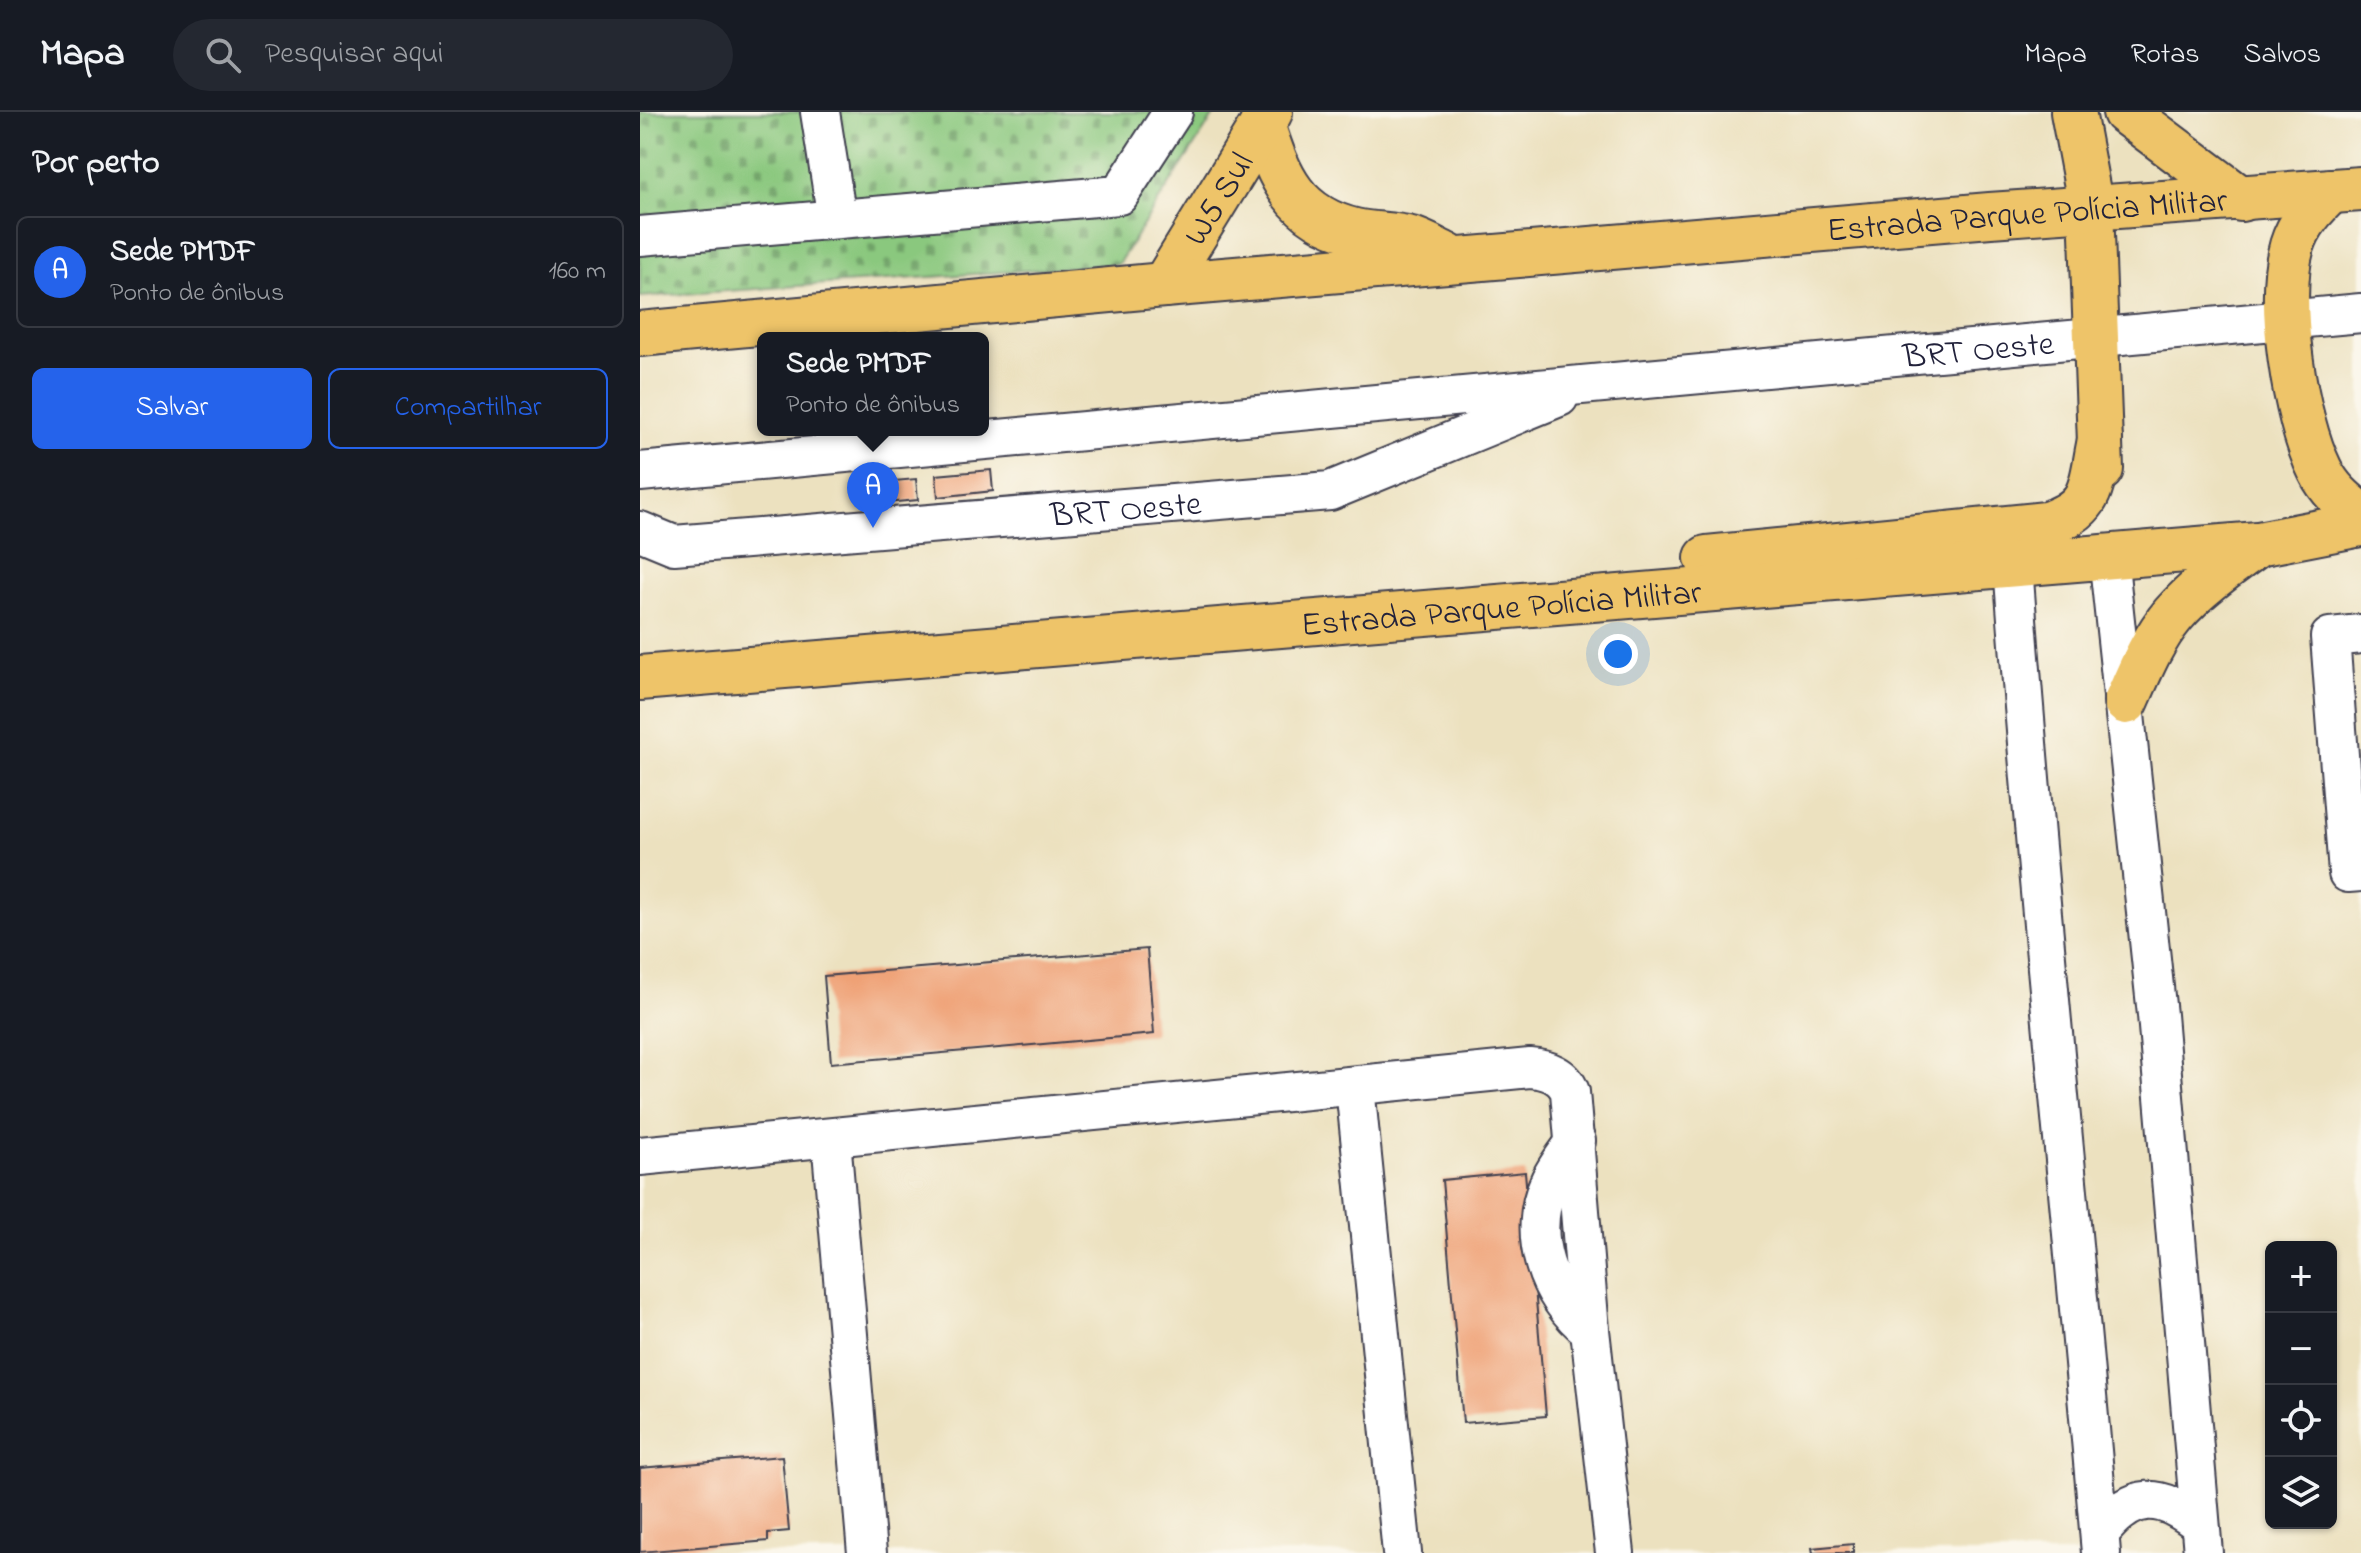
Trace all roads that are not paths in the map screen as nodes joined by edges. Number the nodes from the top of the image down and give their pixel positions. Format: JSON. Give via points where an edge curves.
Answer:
{"nodes":[{"id":1,"x":820,"y":112,"type":"edge"},
{"id":2,"x":1173,"y":112,"type":"edge"},
{"id":3,"x":2073,"y":112,"type":"edge"},
{"id":4,"x":2125,"y":112,"type":"edge"},
{"id":5,"x":1266,"y":118,"type":"edge"},
{"id":6,"x":2346,"y":190,"type":"edge"},
{"id":7,"x":2241,"y":199,"type":"junction"},
{"id":8,"x":2091,"y":208,"type":"junction"},
{"id":9,"x":837,"y":219,"type":"junction"},
{"id":10,"x":640,"y":236,"type":"edge"},
{"id":11,"x":1459,"y":261,"type":"junction"},
{"id":12,"x":1164,"y":285,"type":"junction"},
{"id":13,"x":2361,"y":313,"type":"edge"},
{"id":14,"x":2288,"y":320,"type":"junction"},
{"id":15,"x":640,"y":334,"type":"edge"},
{"id":16,"x":2098,"y":337,"type":"junction"},
{"id":17,"x":1595,"y":383,"type":"junction"},
{"id":18,"x":2100,"y":440,"type":"junction"},
{"id":19,"x":640,"y":472,"type":"edge"},
{"id":20,"x":2361,"y":515,"type":"edge"},
{"id":21,"x":2361,"y":524,"type":"edge"},
{"id":22,"x":640,"y":531,"type":"edge"},
{"id":23,"x":2258,"y":544,"type":"junction"},
{"id":24,"x":2108,"y":555,"type":"junction"},
{"id":25,"x":2013,"y":565,"type":"junction"},
{"id":26,"x":1365,"y":617,"type":"junction"},
{"id":27,"x":2361,"y":634,"type":"edge"},
{"id":28,"x":640,"y":678,"type":"edge"},
{"id":29,"x":2126,"y":702,"type":"junction"},
{"id":30,"x":2348,"y":712,"type":"edge"},
{"id":31,"x":2351,"y":790,"type":"edge"},
{"id":32,"x":2361,"y":872,"type":"edge"},
{"id":33,"x":1355,"y":1087,"type":"junction"},
{"id":34,"x":831,"y":1139,"type":"junction"},
{"id":35,"x":640,"y":1156,"type":"edge"},
{"id":36,"x":2201,"y":1538,"type":"edge"},
{"id":37,"x":2101,"y":1543,"type":"edge"},
{"id":38,"x":867,"y":1553,"type":"edge"},
{"id":39,"x":1402,"y":1553,"type":"edge"},
{"id":40,"x":1615,"y":1553,"type":"edge"}],
"edges":[{"from":1,"to":9,"type":"street"},
{"from":2,"to":9,"type":"street","via":[[1119,195]]},
{"from":3,"to":8,"type":"main road"},
{"from":4,"to":7,"type":"main road"},
{"from":5,"to":11,"type":"main road","via":[[1281,176],[1310,212],[1355,231],[1412,239]]},
{"from":5,"to":12,"type":"main road","name":"W5 Sul"},
{"from":6,"to":7,"type":"main road","name":"Estrada Parque Polícia Militar"},
{"from":6,"to":14,"type":"main road","via":[[2300,225],[2286,275]]},
{"from":7,"to":8,"type":"main road","name":"Estrada Parque Polícia Militar"},
{"from":8,"to":11,"type":"main road","name":"Estrada Parque Polícia Militar"},
{"from":8,"to":16,"type":"main road"},
{"from":9,"to":10,"type":"street"},
{"from":11,"to":12,"type":"main road","name":"Estrada Parque Polícia Militar"},
{"from":12,"to":15,"type":"main road","name":"Estrada Parque Polícia Militar"},
{"from":13,"to":14,"type":"street","name":"BRT Oeste"},
{"from":14,"to":16,"type":"street","name":"BRT Oeste"},
{"from":14,"to":20,"type":"main road","via":[[2306,435],[2336,495]]},
{"from":16,"to":17,"type":"street","name":"BRT Oeste"},
{"from":16,"to":18,"type":"main road"},
{"from":17,"to":19,"type":"street","name":"BRT Oeste"},
{"from":17,"to":22,"type":"street","name":"BRT Oeste","via":[[1330,491],[674,545]]},
{"from":18,"to":24,"type":"main road"},
{"from":18,"to":26,"type":"main road","via":[[2081,508],[2046,524],[1516,579],[1397,598]]},
{"from":21,"to":23,"type":"main road","name":"Estrada Parque Polícia Militar"},
{"from":23,"to":24,"type":"main road","name":"Estrada Parque Polícia Militar"},
{"from":23,"to":29,"type":"main road","via":[[2172,615]]},
{"from":24,"to":25,"type":"main road","name":"Estrada Parque Polícia Militar"},
{"from":24,"to":29,"type":"street"},
{"from":25,"to":26,"type":"main road","name":"Estrada Parque Polícia Militar"},
{"from":25,"to":37,"type":"street","via":[[2030,799]]},
{"from":26,"to":28,"type":"main road","name":"Estrada Parque Polícia Militar"},
{"from":27,"to":30,"type":"street","via":[[2330,637]]},
{"from":29,"to":36,"type":"street"},
{"from":30,"to":31,"type":"street"},
{"from":31,"to":32,"type":"street","via":[[2348,873]]},
{"from":33,"to":34,"type":"street"},
{"from":33,"to":39,"type":"street"},
{"from":33,"to":40,"type":"street","via":[[1540,1069],[1568,1086]]},
{"from":34,"to":35,"type":"street"},
{"from":34,"to":38,"type":"street"},
{"from":36,"to":37,"type":"street","via":[[2166,1500],[2122,1509]]}]}
